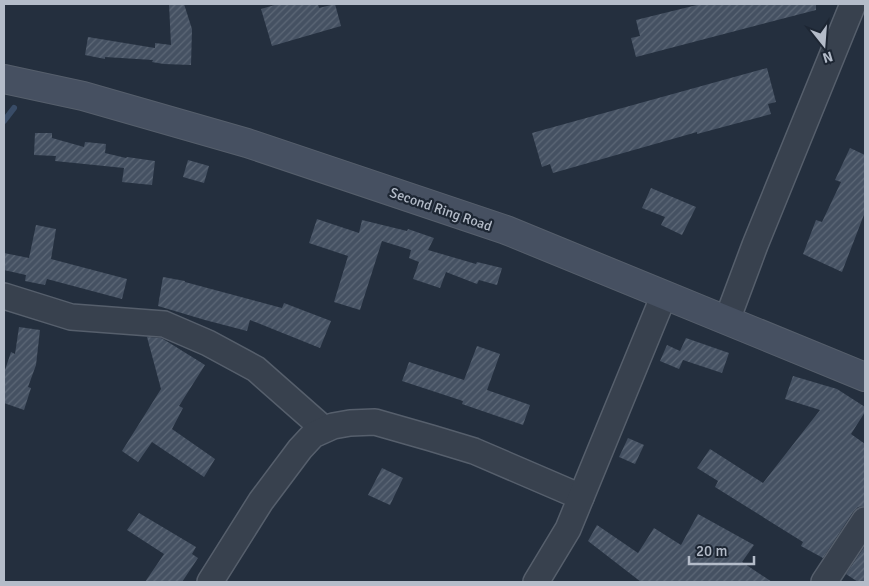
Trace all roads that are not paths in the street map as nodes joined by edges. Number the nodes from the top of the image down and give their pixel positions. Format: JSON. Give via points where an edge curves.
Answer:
{"nodes":[{"id":1,"x":853,"y":4,"type":"edge"},
{"id":2,"x":4,"y":79,"type":"edge"},
{"id":3,"x":664,"y":295,"type":"junction"},
{"id":4,"x":4,"y":296,"type":"edge"},
{"id":5,"x":727,"y":320,"type":"junction"},
{"id":6,"x":865,"y":377,"type":"edge"},
{"id":7,"x":324,"y":429,"type":"junction"},
{"id":8,"x":581,"y":497,"type":"junction"},
{"id":9,"x":865,"y":520,"type":"edge"},
{"id":10,"x":210,"y":582,"type":"edge"},
{"id":11,"x":536,"y":582,"type":"edge"},
{"id":12,"x":824,"y":582,"type":"edge"}],
"edges":[{"from":1,"to":5,"type":"street"},
{"from":2,"to":3,"type":"main road","name":"Second Ring Road","via":[[83,96],[247,143],[506,230]]},
{"from":3,"to":5,"type":"main road","name":"Second Ring Road"},
{"from":3,"to":8,"type":"street"},
{"from":4,"to":7,"type":"street","via":[[71,317],[164,324],[256,369]]},
{"from":5,"to":6,"type":"main road","name":"Second Ring Road"},
{"from":7,"to":8,"type":"street","via":[[375,422],[474,452]]},
{"from":7,"to":10,"type":"street","via":[[313,435],[286,466]]},
{"from":8,"to":11,"type":"street","via":[[568,529]]},
{"from":9,"to":12,"type":"street"}]}
